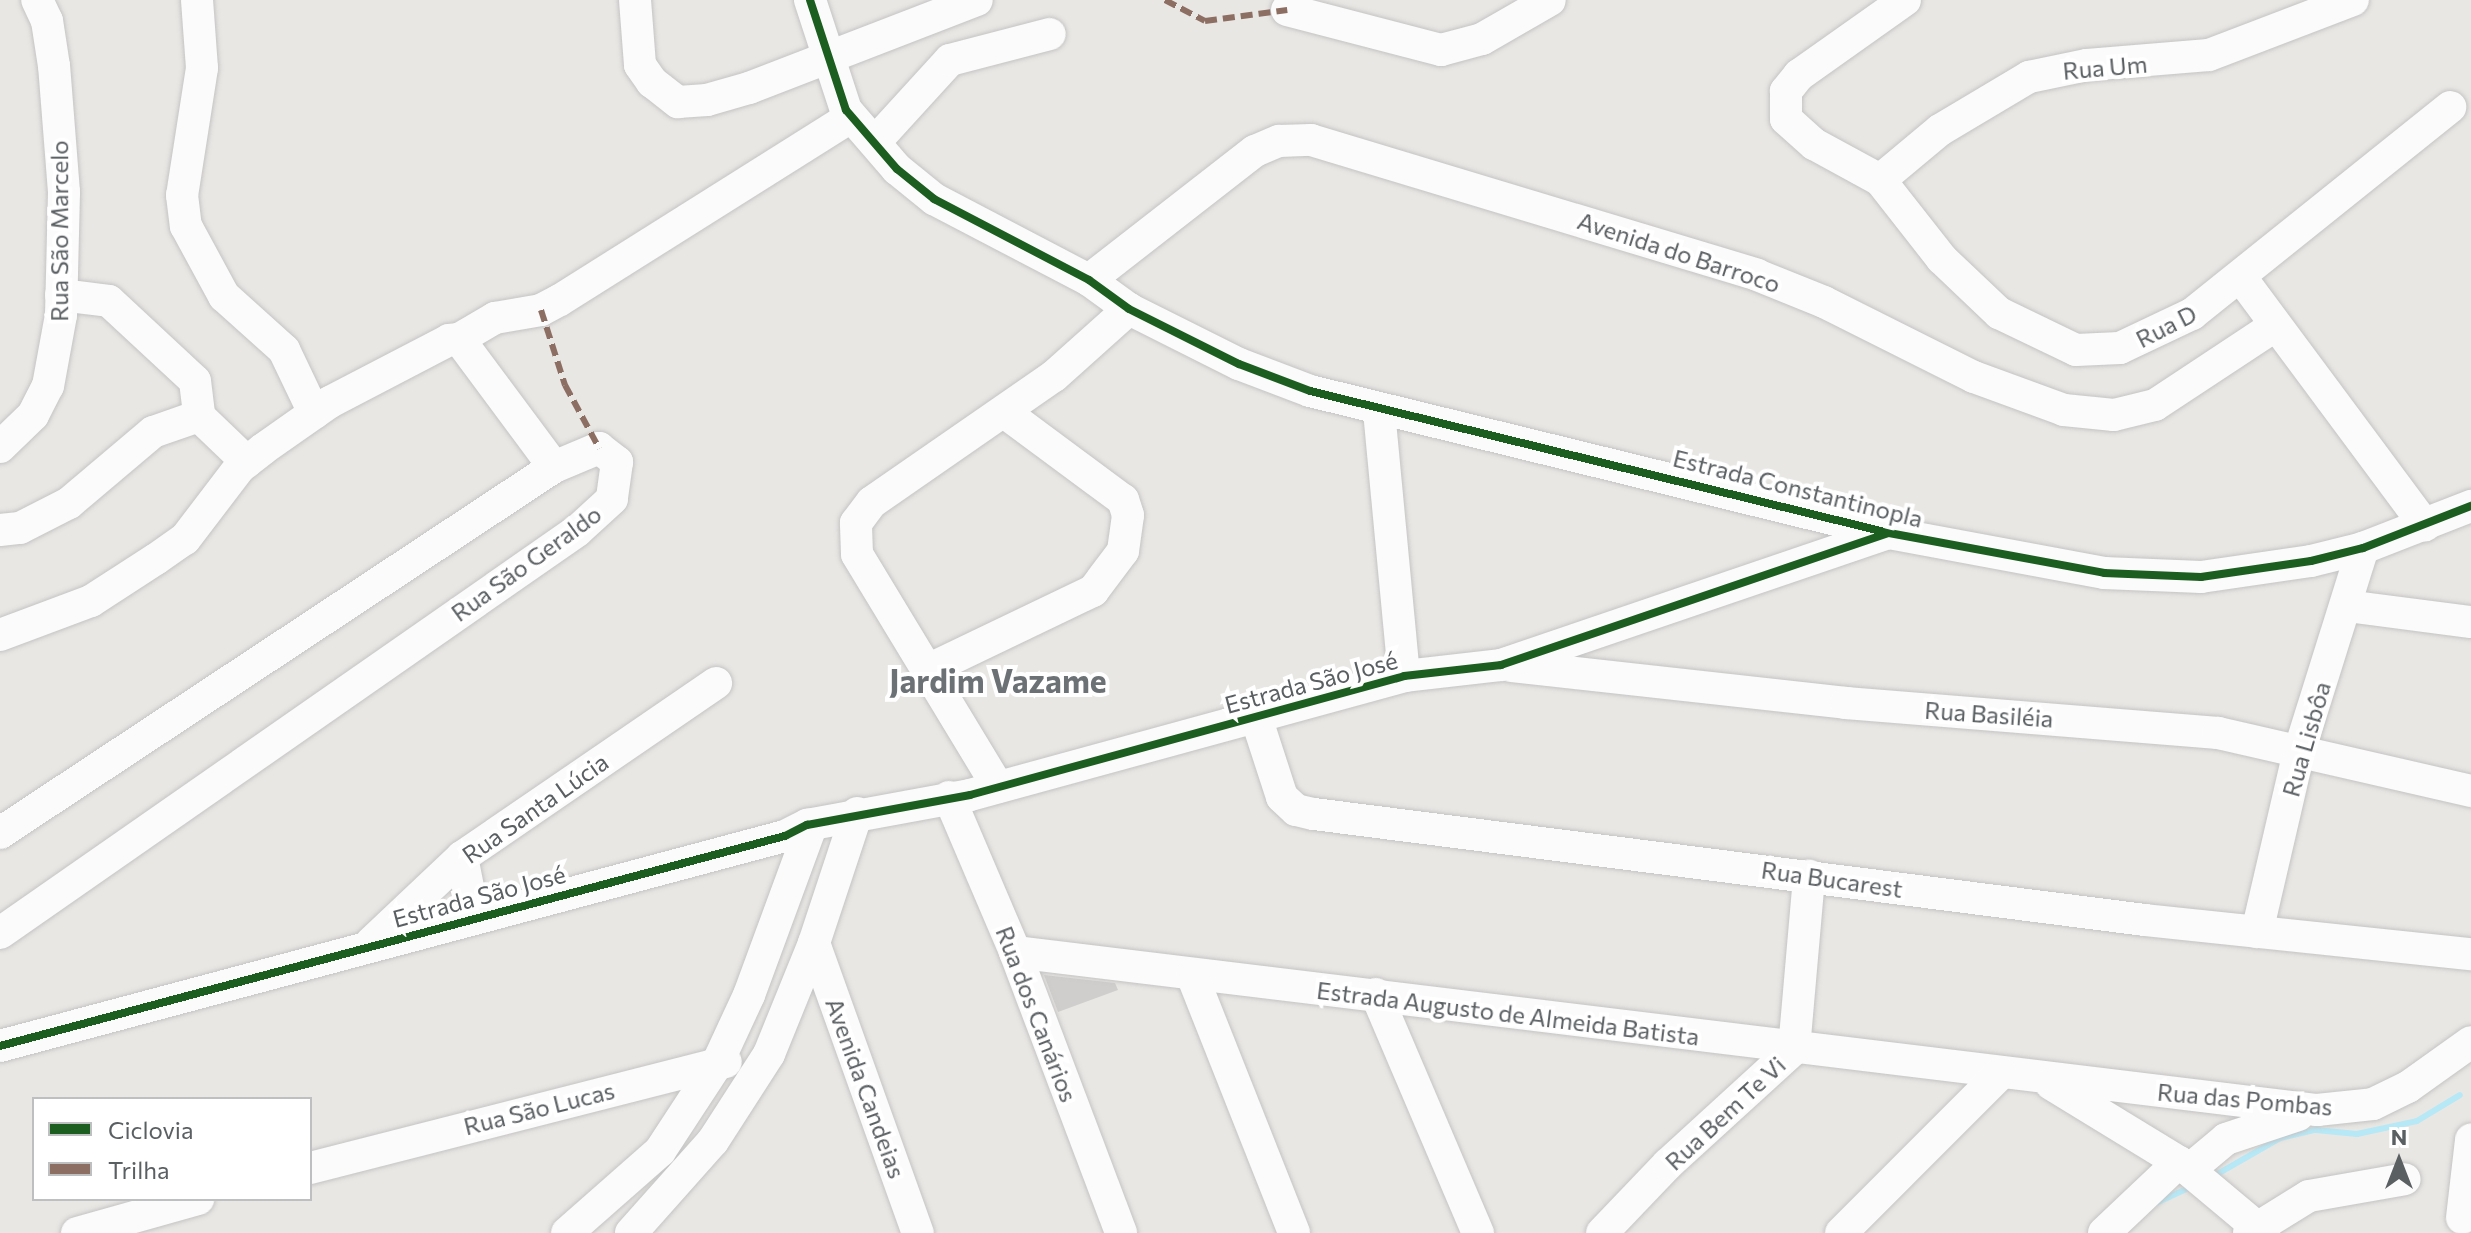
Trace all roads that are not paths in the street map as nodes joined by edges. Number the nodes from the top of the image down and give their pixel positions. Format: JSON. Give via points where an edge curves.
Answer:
{"nodes":[{"id":1,"x":37,"y":0,"type":"edge"},
{"id":2,"x":197,"y":0,"type":"edge"},
{"id":3,"x":635,"y":0,"type":"edge"},
{"id":4,"x":810,"y":0,"type":"edge"},
{"id":5,"x":977,"y":0,"type":"edge"},
{"id":6,"x":1550,"y":0,"type":"edge"},
{"id":7,"x":1905,"y":0,"type":"edge"},
{"id":8,"x":2353,"y":0,"type":"edge"},
{"id":9,"x":1287,"y":10,"type":"dead end"},
{"id":10,"x":1050,"y":34,"type":"dead end"},
{"id":11,"x":826,"y":57,"type":"junction"},
{"id":12,"x":845,"y":105,"type":"junction"},
{"id":13,"x":2450,"y":107,"type":"dead end"},
{"id":14,"x":875,"y":142,"type":"junction"},
{"id":15,"x":1880,"y":180,"type":"junction"},
{"id":16,"x":2242,"y":279,"type":"junction"},
{"id":17,"x":1089,"y":280,"type":"junction"},
{"id":18,"x":61,"y":295,"type":"junction"},
{"id":19,"x":1129,"y":309,"type":"junction"},
{"id":20,"x":2275,"y":326,"type":"junction"},
{"id":21,"x":445,"y":342,"type":"junction"},
{"id":22,"x":1379,"y":411,"type":"junction"},
{"id":23,"x":1004,"y":412,"type":"junction"},
{"id":24,"x":314,"y":413,"type":"junction"},
{"id":25,"x":199,"y":416,"type":"junction"},
{"id":26,"x":0,"y":447,"type":"edge"},
{"id":27,"x":247,"y":462,"type":"junction"},
{"id":28,"x":554,"y":467,"type":"junction"},
{"id":29,"x":2471,"y":506,"type":"edge"},
{"id":30,"x":2425,"y":525,"type":"junction"},
{"id":31,"x":0,"y":530,"type":"edge"},
{"id":32,"x":1889,"y":533,"type":"junction"},
{"id":33,"x":2363,"y":548,"type":"junction"},
{"id":34,"x":2347,"y":606,"type":"junction"},
{"id":35,"x":2471,"y":622,"type":"edge"},
{"id":36,"x":0,"y":635,"type":"edge"},
{"id":37,"x":1501,"y":665,"type":"junction"},
{"id":38,"x":930,"y":669,"type":"junction"},
{"id":39,"x":1404,"y":676,"type":"junction"},
{"id":40,"x":716,"y":683,"type":"dead end"},
{"id":41,"x":1256,"y":717,"type":"junction"},
{"id":42,"x":2299,"y":752,"type":"junction"},
{"id":43,"x":2471,"y":791,"type":"edge"},
{"id":44,"x":968,"y":798,"type":"junction"},
{"id":45,"x":855,"y":825,"type":"junction"},
{"id":46,"x":0,"y":833,"type":"edge"},
{"id":47,"x":801,"y":834,"type":"junction"},
{"id":48,"x":462,"y":857,"type":"junction"},
{"id":49,"x":1809,"y":876,"type":"junction"},
{"id":50,"x":474,"y":917,"type":"junction"},
{"id":51,"x":2257,"y":932,"type":"junction"},
{"id":52,"x":0,"y":933,"type":"edge"},
{"id":53,"x":814,"y":943,"type":"junction"},
{"id":54,"x":366,"y":948,"type":"junction"},
{"id":55,"x":1015,"y":952,"type":"junction"},
{"id":56,"x":2471,"y":954,"type":"edge"},
{"id":57,"x":1192,"y":975,"type":"junction"},
{"id":58,"x":1376,"y":994,"type":"junction"},
{"id":59,"x":2471,"y":1042,"type":"edge"},
{"id":60,"x":0,"y":1046,"type":"edge"},
{"id":61,"x":1794,"y":1049,"type":"junction"},
{"id":62,"x":769,"y":1054,"type":"junction"},
{"id":63,"x":717,"y":1064,"type":"junction"},
{"id":64,"x":2001,"y":1073,"type":"junction"},
{"id":65,"x":2038,"y":1077,"type":"junction"},
{"id":66,"x":2317,"y":1110,"type":"junction"},
{"id":67,"x":2471,"y":1140,"type":"edge"},
{"id":68,"x":312,"y":1167,"type":"edge"},
{"id":69,"x":2187,"y":1168,"type":"junction"},
{"id":70,"x":2405,"y":1179,"type":"dead end"},
{"id":71,"x":191,"y":1201,"type":"edge"},
{"id":72,"x":2462,"y":1218,"type":"dead end"},
{"id":73,"x":2256,"y":1231,"type":"edge"},
{"id":74,"x":77,"y":1233,"type":"edge"},
{"id":75,"x":567,"y":1233,"type":"edge"},
{"id":76,"x":631,"y":1233,"type":"edge"},
{"id":77,"x":918,"y":1233,"type":"edge"},
{"id":78,"x":1121,"y":1233,"type":"edge"},
{"id":79,"x":1294,"y":1233,"type":"edge"},
{"id":80,"x":1478,"y":1233,"type":"edge"},
{"id":81,"x":1602,"y":1233,"type":"edge"},
{"id":82,"x":1841,"y":1233,"type":"edge"},
{"id":83,"x":2104,"y":1233,"type":"edge"}],
"edges":[{"from":1,"to":18,"type":"street","name":"Rua São Marcelo","via":[[47,21],[54,66],[64,192]]},
{"from":2,"to":24,"type":"street","via":[[202,68],[182,195],[186,226],[224,296],[284,350]]},
{"from":3,"to":11,"type":"street","via":[[640,65],[678,102],[749,88]]},
{"from":4,"to":11,"type":"street"},
{"from":5,"to":11,"type":"street"},
{"from":6,"to":9,"type":"street","via":[[1523,19],[1463,46],[1441,50]]},
{"from":7,"to":15,"type":"street","via":[[1820,57],[1786,91],[1783,106],[1795,131]]},
{"from":8,"to":15,"type":"street","name":"Rua Um","via":[[2209,55],[2087,65],[2029,77],[1940,130]]},
{"from":10,"to":14,"type":"street","via":[[950,60]]},
{"from":11,"to":12,"type":"street"},
{"from":12,"to":14,"type":"street","name":"Estrada Constantinopla"},
{"from":12,"to":21,"type":"street","via":[[560,300],[541,310],[495,318]]},
{"from":13,"to":16,"type":"street","name":"Rua D"},
{"from":14,"to":17,"type":"street","name":"Estrada Constantinopla","via":[[897,169],[934,199]]},
{"from":15,"to":16,"type":"street","name":"Rua D","via":[[1942,259],[1999,313],[2076,350],[2120,348],[2147,339]]},
{"from":16,"to":20,"type":"street"},
{"from":17,"to":19,"type":"street","name":"Estrada Constantinopla"},
{"from":17,"to":20,"type":"street","name":"Avenida do Barroco","via":[[1255,151],[1279,141],[1311,140],[1757,275],[1824,302],[1974,377],[2064,410],[2114,415],[2155,405]]},
{"from":18,"to":25,"type":"street","via":[[109,301],[195,381]]},
{"from":18,"to":26,"type":"street","name":"Rua São Marcelo","via":[[48,386],[33,415]]},
{"from":19,"to":22,"type":"street","name":"Estrada Constantinopla","via":[[1239,364]]},
{"from":19,"to":23,"type":"street","via":[[1107,333]]},
{"from":20,"to":30,"type":"street"},
{"from":21,"to":24,"type":"street"},
{"from":21,"to":28,"type":"street"},
{"from":22,"to":32,"type":"street","name":"Estrada Constantinopla"},
{"from":22,"to":39,"type":"street"},
{"from":23,"to":38,"type":"street","via":[[860,512],[854,534],[857,554]]},
{"from":23,"to":38,"type":"street","via":[[1123,500],[1128,523],[1123,551],[1093,591]]},
{"from":24,"to":27,"type":"street"},
{"from":25,"to":27,"type":"street"},
{"from":25,"to":31,"type":"street","via":[[153,432],[69,503],[20,528]]},
{"from":27,"to":36,"type":"street","via":[[185,539],[91,601]]},
{"from":28,"to":46,"type":"street","name":"Rua São Geraldo"},
{"from":28,"to":52,"type":"street","name":"Rua São Geraldo","via":[[599,448],[617,462],[616,489],[577,531]]},
{"from":29,"to":30,"type":"street","name":"Estrada Constantinopla"},
{"from":30,"to":33,"type":"street","name":"Estrada Constantinopla"},
{"from":32,"to":33,"type":"street","name":"Estrada Constantinopla","via":[[2090,571],[2168,578],[2234,574]]},
{"from":32,"to":37,"type":"street","name":"Estrada São José"},
{"from":33,"to":34,"type":"street","name":"Rua Lisbôa"},
{"from":34,"to":35,"type":"street"},
{"from":34,"to":42,"type":"street","name":"Rua Lisbôa"},
{"from":37,"to":39,"type":"street","name":"Estrada São José"},
{"from":37,"to":42,"type":"street","name":"Rua Basiléia","via":[[1846,703],[2218,733]]},
{"from":38,"to":44,"type":"street","name":"Rua dos Canários"},
{"from":39,"to":41,"type":"street","name":"Estrada São José"},
{"from":40,"to":48,"type":"street","name":"Rua Santa Lúcia"},
{"from":41,"to":44,"type":"street","name":"Estrada São José"},
{"from":41,"to":49,"type":"street","name":"Rua Bucarest","via":[[1276,783],[1296,810]]},
{"from":42,"to":43,"type":"street","name":"Rua Basiléia"},
{"from":42,"to":51,"type":"street","name":"Rua Lisbôa"},
{"from":44,"to":45,"type":"street","name":"Estrada São José"},
{"from":44,"to":55,"type":"street","name":"Rua dos Canários"},
{"from":45,"to":47,"type":"street","name":"Estrada São José"},
{"from":45,"to":53,"type":"street"},
{"from":47,"to":50,"type":"street","name":"Estrada São José"},
{"from":47,"to":63,"type":"street","via":[[749,995]]},
{"from":48,"to":50,"type":"street"},
{"from":48,"to":54,"type":"street","name":"Rua Santa Lúcia"},
{"from":49,"to":51,"type":"street","name":"Rua Bucarest"},
{"from":49,"to":61,"type":"street","name":"Rua Bem Te Vi"},
{"from":50,"to":54,"type":"street","name":"Estrada São José"},
{"from":51,"to":56,"type":"street","name":"Rua Bucarest"},
{"from":53,"to":62,"type":"street"},
{"from":53,"to":77,"type":"street","name":"Avenida Candeias"},
{"from":54,"to":60,"type":"street","name":"Estrada São José"},
{"from":55,"to":57,"type":"street","name":"Estrada Augusto de Almeida Batista"},
{"from":55,"to":78,"type":"street","name":"Rua dos Canários"},
{"from":57,"to":58,"type":"street","name":"Estrada Augusto de Almeida Batista"},
{"from":57,"to":79,"type":"street"},
{"from":58,"to":61,"type":"street","name":"Estrada Augusto de Almeida Batista"},
{"from":58,"to":80,"type":"street"},
{"from":59,"to":66,"type":"street","name":"Rua das Pombas","via":[[2408,1087],[2373,1104]]},
{"from":61,"to":64,"type":"street","name":"Estrada Augusto de Almeida Batista"},
{"from":61,"to":81,"type":"street","name":"Rua Bem Te Vi","via":[[1668,1164]]},
{"from":62,"to":63,"type":"street","name":"Rua São Lucas"},
{"from":62,"to":76,"type":"street","via":[[713,1141]]},
{"from":63,"to":68,"type":"street","name":"Rua São Lucas"},
{"from":63,"to":75,"type":"street","via":[[660,1151]]},
{"from":64,"to":65,"type":"street","name":"Rua das Pombas"},
{"from":64,"to":82,"type":"street"},
{"from":65,"to":66,"type":"street","name":"Rua das Pombas"},
{"from":65,"to":69,"type":"street"},
{"from":66,"to":69,"type":"street","via":[[2226,1139]]},
{"from":67,"to":72,"type":"street"},
{"from":69,"to":73,"type":"street"},
{"from":69,"to":83,"type":"street"},
{"from":70,"to":73,"type":"street","via":[[2309,1196]]},
{"from":71,"to":74,"type":"street"}]}
